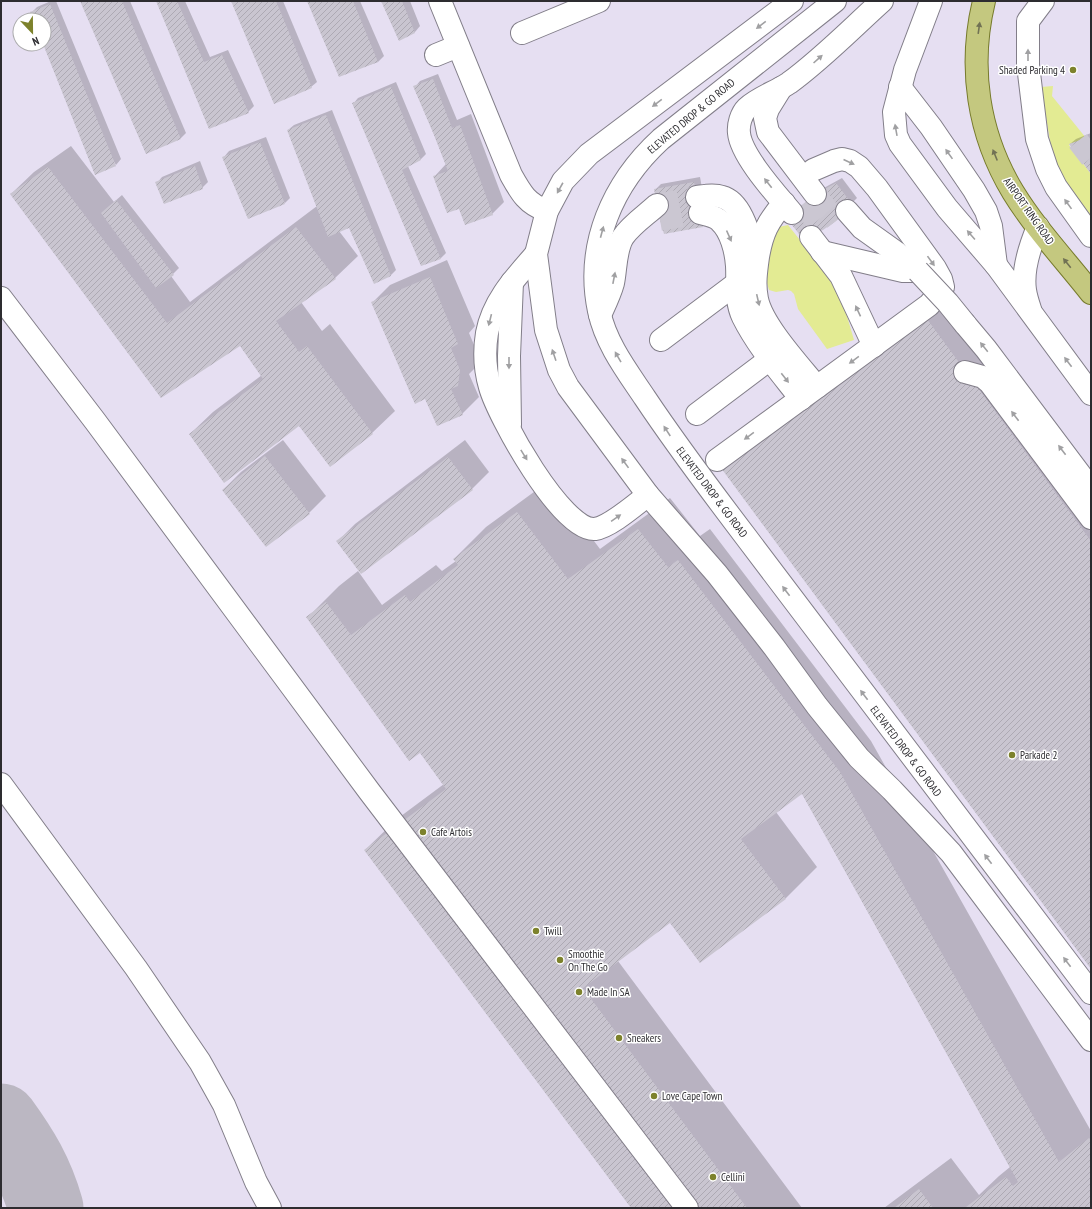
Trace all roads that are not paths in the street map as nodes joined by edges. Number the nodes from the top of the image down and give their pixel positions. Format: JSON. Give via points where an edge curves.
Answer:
{"nodes":[{"id":1,"x":440,"y":1,"type":"edge"},
{"id":2,"x":599,"y":1,"type":"edge"},
{"id":3,"x":792,"y":1,"type":"edge"},
{"id":4,"x":835,"y":1,"type":"edge"},
{"id":5,"x":882,"y":1,"type":"edge"},
{"id":6,"x":931,"y":1,"type":"edge"},
{"id":7,"x":984,"y":1,"type":"edge"},
{"id":8,"x":1043,"y":1,"type":"edge"},
{"id":9,"x":1028,"y":11,"type":"edge"},
{"id":10,"x":522,"y":33,"type":"dead end"},
{"id":11,"x":458,"y":46,"type":"junction"},
{"id":12,"x":436,"y":55,"type":"dead end"},
{"id":13,"x":900,"y":87,"type":"junction"},
{"id":14,"x":778,"y":89,"type":"junction"},
{"id":15,"x":813,"y":170,"type":"junction"},
{"id":16,"x":804,"y":201,"type":"junction"},
{"id":17,"x":547,"y":211,"type":"junction"},
{"id":18,"x":653,"y":214,"type":"tunnel mouth"},
{"id":19,"x":1038,"y":227,"type":"junction"},
{"id":20,"x":828,"y":230,"type":"junction"},
{"id":21,"x":1091,"y":236,"type":"edge"},
{"id":22,"x":536,"y":254,"type":"junction"},
{"id":23,"x":757,"y":262,"type":"junction"},
{"id":24,"x":908,"y":263,"type":"junction"},
{"id":25,"x":996,"y":265,"type":"junction"},
{"id":26,"x":737,"y":283,"type":"junction"},
{"id":27,"x":1091,"y":293,"type":"edge"},
{"id":28,"x":1,"y":298,"type":"edge"},
{"id":29,"x":1031,"y":314,"type":"junction"},
{"id":30,"x":600,"y":315,"type":"junction"},
{"id":31,"x":661,"y":340,"type":"dead end"},
{"id":32,"x":874,"y":346,"type":"junction"},
{"id":33,"x":770,"y":359,"type":"junction"},
{"id":34,"x":965,"y":372,"type":"dead end"},
{"id":35,"x":809,"y":393,"type":"junction"},
{"id":36,"x":1091,"y":394,"type":"edge"},
{"id":37,"x":697,"y":414,"type":"dead end"},
{"id":38,"x":717,"y":460,"type":"dead end"},
{"id":39,"x":1091,"y":489,"type":"edge"},
{"id":40,"x":648,"y":495,"type":"junction"},
{"id":41,"x":1091,"y":518,"type":"edge"},
{"id":42,"x":1,"y":784,"type":"edge"},
{"id":43,"x":1091,"y":993,"type":"edge"},
{"id":44,"x":1091,"y":1040,"type":"edge"},
{"id":45,"x":270,"y":1208,"type":"edge"},
{"id":46,"x":687,"y":1208,"type":"edge"}],
"edges":[{"from":1,"to":11,"type":"street"},
{"from":2,"to":10,"type":"street"},
{"from":3,"to":17,"type":"street","one_way":true,"via":[[590,154],[564,181]]},
{"from":30,"to":4,"type":"street","name":"ELEVATED DROP & GO ROAD","one_way":true,"via":[[596,268],[602,232],[615,197],[635,165],[661,139]]},
{"from":14,"to":5,"type":"street","one_way":true,"via":[[809,67]]},
{"from":6,"to":13,"type":"street"},
{"from":19,"to":7,"type":"main road","name":"AIRPORT RING ROAD","one_way":true,"via":[[1014,194],[984,126],[976,71],[978,34]]},
{"from":8,"to":9,"type":"street"},
{"from":21,"to":9,"type":"street","one_way":true,"via":[[1056,188],[1037,139],[1028,65]]},
{"from":11,"to":12,"type":"street"},
{"from":11,"to":17,"type":"street","via":[[519,189],[527,200]]},
{"from":25,"to":13,"type":"street","one_way":true,"via":[[991,226],[986,211],[935,133]]},
{"from":25,"to":13,"type":"street","one_way":true,"via":[[947,208],[900,144],[896,135],[894,112]]},
{"from":14,"to":15,"type":"street","via":[[781,124]]},
{"from":14,"to":16,"type":"street","via":[[765,118],[768,132]]},
{"from":16,"to":14,"type":"street","one_way":true,"via":[[748,158],[739,134],[741,119],[746,109]]},
{"from":15,"to":16,"type":"street"},
{"from":15,"to":32,"type":"street","one_way":true,"via":[[842,159],[859,167],[931,261],[941,279],[943,287],[930,305]]},
{"from":16,"to":23,"type":"street","via":[[772,216],[763,234]]},
{"from":17,"to":22,"type":"street"},
{"from":30,"to":18,"type":"street","one_way":true,"via":[[612,285],[622,238],[628,230]]},
{"from":27,"to":19,"type":"main road","name":"AIRPORT RING ROAD","one_way":true},
{"from":19,"to":29,"type":"street","via":[[1026,266],[1025,289]]},
{"from":20,"to":24,"type":"street","via":[[862,228]]},
{"from":20,"to":24,"type":"street","via":[[853,260],[903,271]]},
{"from":32,"to":20,"type":"street","one_way":true,"via":[[841,276]]},
{"from":40,"to":22,"type":"street","one_way":true,"via":[[559,370],[546,330]]},
{"from":22,"to":40,"type":"street","one_way":true,"via":[[512,282],[492,313],[487,333],[487,371],[490,388],[499,411],[548,493],[573,520],[584,527],[594,529],[605,526]]},
{"from":23,"to":26,"type":"street","one_way":true,"via":[[744,221],[729,199],[713,195],[698,205],[720,220],[728,232],[735,253]]},
{"from":23,"to":35,"type":"street","one_way":true,"via":[[756,289],[760,309]]},
{"from":39,"to":24,"type":"street","one_way":true,"bridge":true,"via":[[986,349],[948,303]]},
{"from":25,"to":29,"type":"street"},
{"from":26,"to":31,"type":"street"},
{"from":26,"to":33,"type":"street","via":[[738,303],[742,316]]},
{"from":28,"to":46,"type":"street","via":[[374,797]]},
{"from":36,"to":29,"type":"street","one_way":true},
{"from":43,"to":30,"type":"street","name":"ELEVATED DROP & GO ROAD","one_way":true,"via":[[924,776],[672,439],[610,343]]},
{"from":32,"to":35,"type":"street","one_way":true},
{"from":33,"to":35,"type":"street","one_way":true},
{"from":33,"to":37,"type":"street"},
{"from":41,"to":34,"type":"street","one_way":true,"via":[[990,383],[983,377]]},
{"from":35,"to":38,"type":"street","one_way":true},
{"from":40,"to":44,"type":"street","via":[[717,574],[859,758],[951,853]]},
{"from":42,"to":45,"type":"street","via":[[136,968],[200,1062],[224,1105],[256,1182]]}]}
